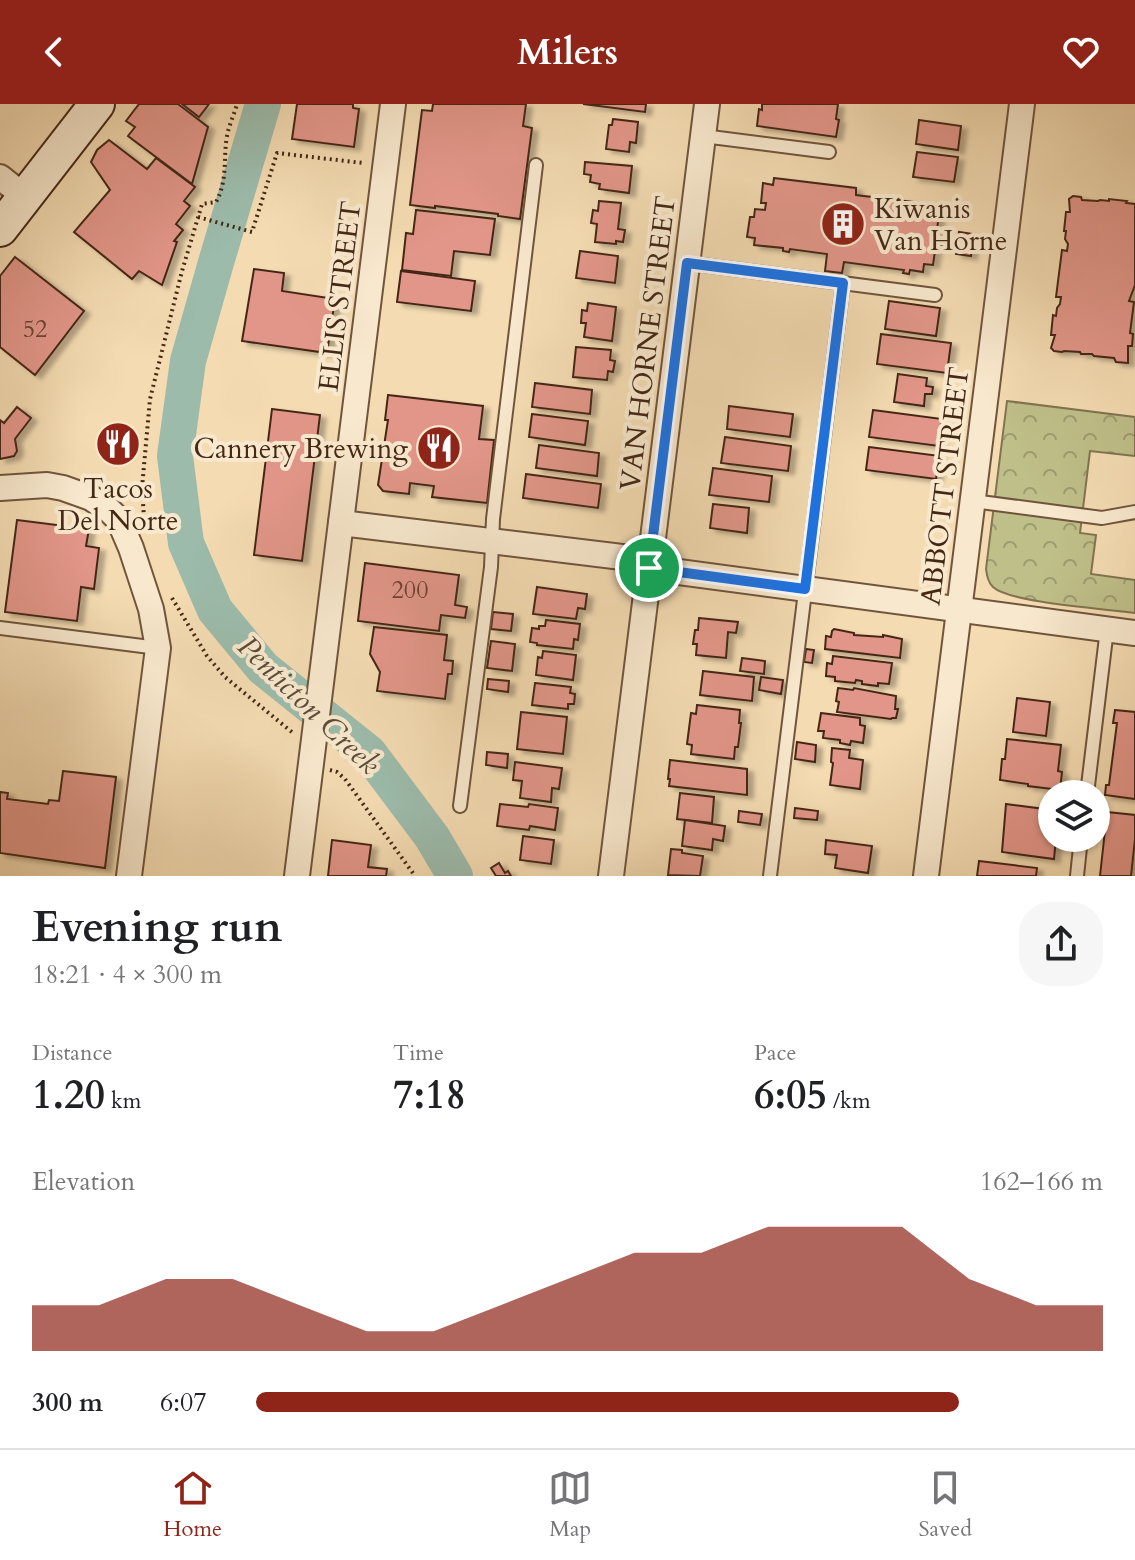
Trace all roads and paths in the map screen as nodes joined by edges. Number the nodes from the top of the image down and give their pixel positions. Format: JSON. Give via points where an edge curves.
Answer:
{"nodes":[{"id":1,"x":97,"y":104,"type":"edge"},
{"id":2,"x":237,"y":104,"type":"edge"},
{"id":3,"x":393,"y":104,"type":"edge"},
{"id":4,"x":707,"y":104,"type":"edge"},
{"id":5,"x":1022,"y":104,"type":"edge"},
{"id":6,"x":703,"y":136,"type":"junction"},
{"id":7,"x":829,"y":152,"type":"dead end"},
{"id":8,"x":536,"y":165,"type":"dead end"},
{"id":9,"x":386,"y":166,"type":"junction"},
{"id":10,"x":12,"y":187,"type":"edge"},
{"id":11,"x":198,"y":217,"type":"junction"},
{"id":12,"x":0,"y":229,"type":"edge"},
{"id":13,"x":687,"y":263,"type":"junction"},
{"id":14,"x":843,"y":283,"type":"junction"},
{"id":15,"x":935,"y":295,"type":"dead end"},
{"id":16,"x":0,"y":488,"type":"edge"},
{"id":17,"x":973,"y":501,"type":"junction"},
{"id":18,"x":1135,"y":512,"type":"edge"},
{"id":19,"x":341,"y":523,"type":"junction"},
{"id":20,"x":146,"y":525,"type":"dead end"},
{"id":21,"x":492,"y":542,"type":"junction"},
{"id":22,"x":649,"y":568,"type":"junction"},
{"id":23,"x":167,"y":588,"type":"dead end"},
{"id":24,"x":805,"y":589,"type":"junction"},
{"id":25,"x":959,"y":610,"type":"junction"},
{"id":26,"x":0,"y":628,"type":"edge"},
{"id":27,"x":1107,"y":629,"type":"junction"},
{"id":28,"x":1135,"y":633,"type":"edge"},
{"id":29,"x":158,"y":648,"type":"junction"},
{"id":30,"x":314,"y":748,"type":"junction"},
{"id":31,"x":1089,"y":780,"type":"edge"},
{"id":32,"x":460,"y":806,"type":"dead end"},
{"id":33,"x":1080,"y":852,"type":"edge"},
{"id":34,"x":129,"y":876,"type":"edge"},
{"id":35,"x":297,"y":876,"type":"edge"},
{"id":36,"x":415,"y":876,"type":"edge"},
{"id":37,"x":611,"y":876,"type":"edge"},
{"id":38,"x":770,"y":876,"type":"edge"},
{"id":39,"x":926,"y":876,"type":"edge"},
{"id":40,"x":1077,"y":876,"type":"edge"}],
"edges":[{"from":1,"to":10,"type":"street"},
{"from":2,"to":11,"type":"path","via":[[227,134],[219,197],[202,204]]},
{"from":3,"to":9,"type":"street","name":"ELLIS STREET"},
{"from":4,"to":6,"type":"street","name":"VAN HORNE STREET"},
{"from":5,"to":17,"type":"street","name":"ABBOTT STREET"},
{"from":6,"to":7,"type":"lane"},
{"from":6,"to":13,"type":"street","name":"VAN HORNE STREET"},
{"from":8,"to":21,"type":"lane"},
{"from":9,"to":11,"type":"path","via":[[277,153],[252,232]]},
{"from":9,"to":19,"type":"street","name":"ELLIS STREET"},
{"from":10,"to":12,"type":"street"},
{"from":11,"to":20,"type":"path","via":[[150,399],[142,488]]},
{"from":13,"to":14,"type":"lane"},
{"from":13,"to":22,"type":"street","name":"VAN HORNE STREET"},
{"from":14,"to":15,"type":"lane"},
{"from":14,"to":24,"type":"lane"},
{"from":16,"to":29,"type":"street","via":[[63,488],[91,498],[119,520],[151,609]]},
{"from":17,"to":18,"type":"lane","via":[[1102,518]]},
{"from":17,"to":25,"type":"street","name":"ABBOTT STREET"},
{"from":19,"to":21,"type":"street"},
{"from":19,"to":30,"type":"street","name":"ELLIS STREET"},
{"from":21,"to":22,"type":"street","via":[[622,557]]},
{"from":21,"to":32,"type":"lane"},
{"from":22,"to":24,"type":"street"},
{"from":22,"to":37,"type":"street","name":"VAN HORNE STREET"},
{"from":23,"to":30,"type":"path","via":[[192,634],[225,677]]},
{"from":24,"to":25,"type":"street"},
{"from":24,"to":38,"type":"lane"},
{"from":25,"to":27,"type":"street"},
{"from":25,"to":39,"type":"street","name":"ABBOTT STREET"},
{"from":26,"to":29,"type":"lane"},
{"from":27,"to":28,"type":"street"},
{"from":27,"to":31,"type":"lane"},
{"from":29,"to":34,"type":"street"},
{"from":30,"to":35,"type":"street","name":"ELLIS STREET"},
{"from":30,"to":36,"type":"path","via":[[327,769],[345,779]]},
{"from":33,"to":40,"type":"lane"}]}
